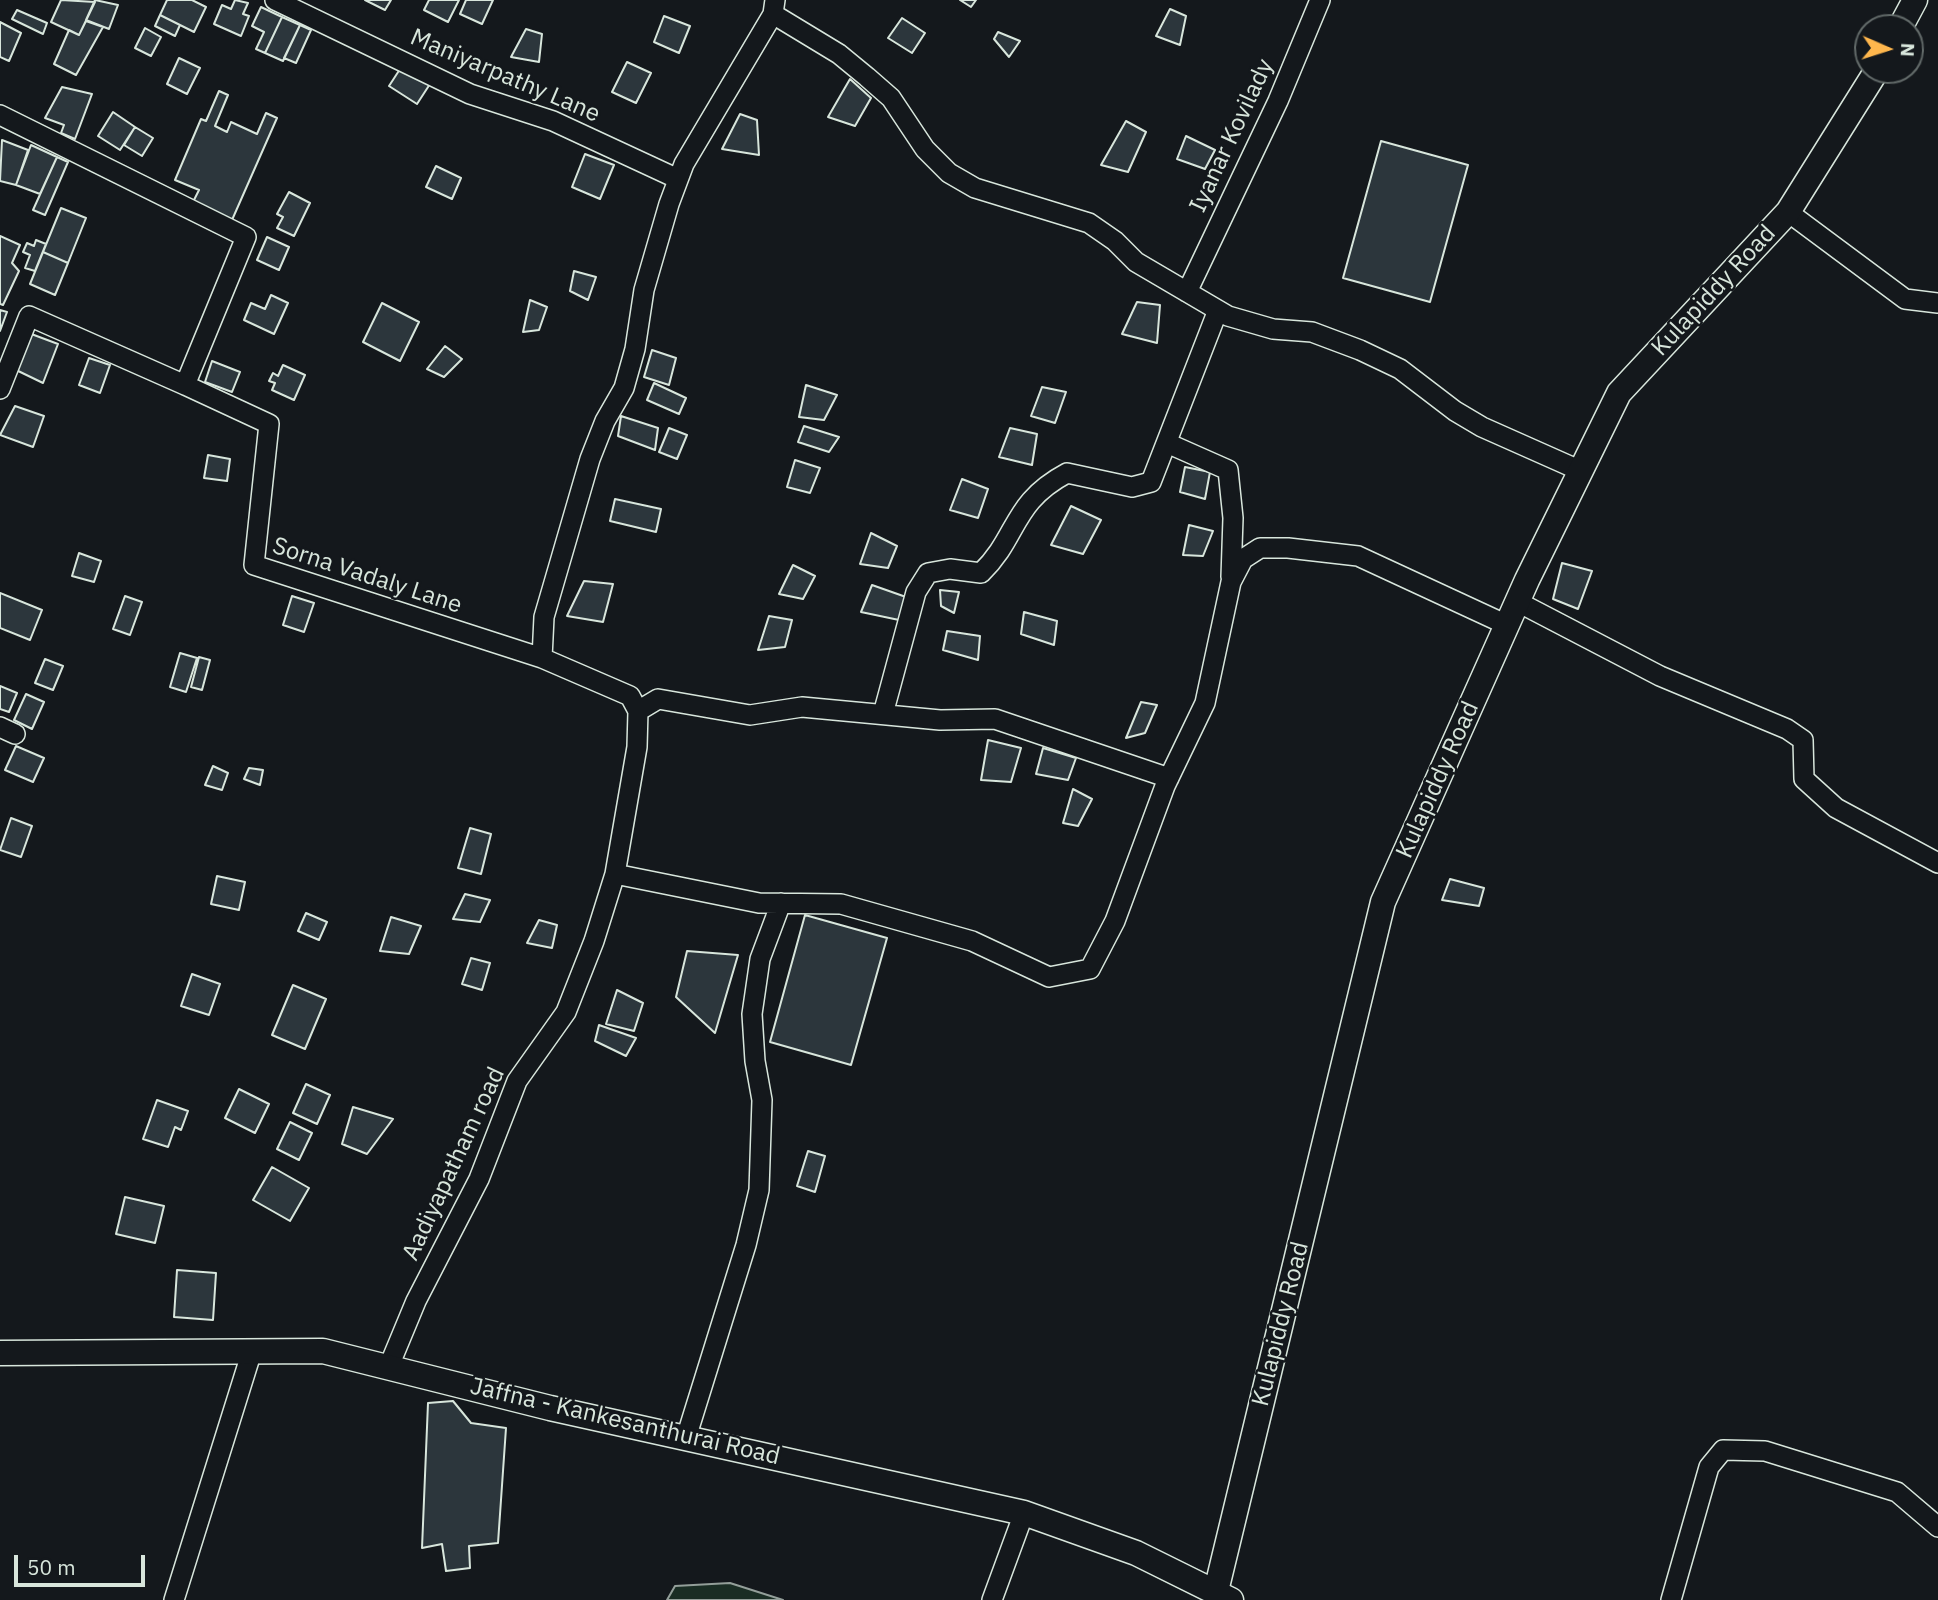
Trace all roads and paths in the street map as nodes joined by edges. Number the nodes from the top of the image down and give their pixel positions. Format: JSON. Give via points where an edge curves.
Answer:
{"nodes":[{"id":1,"x":275,"y":0,"type":"edge"},
{"id":2,"x":1320,"y":0,"type":"edge"},
{"id":3,"x":774,"y":7,"type":"edge"},
{"id":4,"x":1868,"y":84,"type":"edge"},
{"id":5,"x":0,"y":115,"type":"edge"},
{"id":6,"x":678,"y":179,"type":"junction"},
{"id":7,"x":1788,"y":212,"type":"junction"},
{"id":8,"x":1187,"y":292,"type":"junction"},
{"id":9,"x":1938,"y":303,"type":"edge"},
{"id":10,"x":1218,"y":310,"type":"junction"},
{"id":11,"x":185,"y":385,"type":"junction"},
{"id":12,"x":0,"y":389,"type":"edge"},
{"id":13,"x":1167,"y":443,"type":"junction"},
{"id":14,"x":1581,"y":471,"type":"junction"},
{"id":15,"x":1231,"y":582,"type":"junction"},
{"id":16,"x":1518,"y":602,"type":"junction"},
{"id":17,"x":1507,"y":625,"type":"junction"},
{"id":18,"x":542,"y":658,"type":"junction"},
{"id":19,"x":638,"y":711,"type":"junction"},
{"id":20,"x":883,"y":714,"type":"junction"},
{"id":21,"x":1169,"y":778,"type":"junction"},
{"id":22,"x":1938,"y":863,"type":"edge"},
{"id":23,"x":615,"y":874,"type":"junction"},
{"id":24,"x":780,"y":903,"type":"junction"},
{"id":25,"x":252,"y":1350,"type":"junction"},
{"id":26,"x":0,"y":1353,"type":"edge"},
{"id":27,"x":389,"y":1366,"type":"junction"},
{"id":28,"x":686,"y":1438,"type":"junction"},
{"id":29,"x":1024,"y":1513,"type":"junction"},
{"id":30,"x":1938,"y":1527,"type":"edge"},
{"id":31,"x":1224,"y":1596,"type":"edge"},
{"id":32,"x":174,"y":1600,"type":"edge"},
{"id":33,"x":992,"y":1600,"type":"edge"},
{"id":34,"x":1671,"y":1600,"type":"edge"}],
"edges":[{"from":1,"to":6,"type":"street","name":"Maniyarpathy Lane","via":[[470,94],[553,121]]},
{"from":2,"to":8,"type":"street","name":"Iyanar Kovilady","via":[[1278,101]]},
{"from":3,"to":6,"type":"street"},
{"from":3,"to":8,"type":"street","via":[[891,98],[925,149],[949,173],[975,188],[1089,223],[1136,262]]},
{"from":4,"to":7,"type":"main road","name":"Kulapiddy Road"},
{"from":5,"to":11,"type":"street","via":[[246,237]]},
{"from":6,"to":18,"type":"street","via":[[644,290],[624,388],[590,458],[544,617]]},
{"from":7,"to":9,"type":"street","via":[[1905,299]]},
{"from":7,"to":14,"type":"main road","name":"Kulapiddy Road","via":[[1619,393]]},
{"from":8,"to":10,"type":"street"},
{"from":10,"to":13,"type":"street"},
{"from":10,"to":14,"type":"street","via":[[1273,329],[1312,332],[1360,349],[1400,369],[1482,427]]},
{"from":11,"to":12,"type":"street","via":[[29,316]]},
{"from":11,"to":18,"type":"street","name":"Sorna Vadaly Lane","via":[[269,424],[254,565]]},
{"from":13,"to":15,"type":"street","via":[[1228,470],[1233,518]]},
{"from":13,"to":20,"type":"street","via":[[1151,482],[1132,487],[1067,473],[1027,501],[997,557],[981,573],[950,569],[928,573],[916,593]]},
{"from":14,"to":16,"type":"main road","name":"Kulapiddy Road"},
{"from":15,"to":17,"type":"street","via":[[1243,559],[1260,548],[1358,556]]},
{"from":15,"to":21,"type":"street","via":[[1205,703]]},
{"from":16,"to":17,"type":"main road","name":"Kulapiddy Road"},
{"from":16,"to":22,"type":"street","via":[[1660,676],[1787,729],[1803,740],[1804,779],[1836,808]]},
{"from":17,"to":31,"type":"main road","name":"Kulapiddy Road","via":[[1383,902]]},
{"from":18,"to":19,"type":"street","via":[[630,696]]},
{"from":19,"to":20,"type":"street","via":[[658,699],[750,715],[802,706]]},
{"from":19,"to":23,"type":"street","name":"Aadiyapatham road","via":[[637,747]]},
{"from":20,"to":21,"type":"street","via":[[995,719]]},
{"from":21,"to":24,"type":"street","via":[[1115,921],[1090,969],[1049,976],[972,941],[841,904]]},
{"from":23,"to":24,"type":"street"},
{"from":23,"to":27,"type":"street","name":"Aadiyapatham road","via":[[566,1012],[517,1081],[479,1179],[416,1301]]},
{"from":24,"to":28,"type":"street","via":[[760,959],[752,1014],[762,1100],[760,1190]]},
{"from":25,"to":26,"type":"main road","name":"Jaffna - Kankesanthurai Road"},
{"from":25,"to":27,"type":"main road","name":"Jaffna - Kankesanthurai Road","via":[[323,1351]]},
{"from":25,"to":32,"type":"street"},
{"from":27,"to":28,"type":"main road","name":"Jaffna - Kankesanthurai Road"},
{"from":28,"to":29,"type":"main road","name":"Jaffna - Kankesanthurai Road"},
{"from":29,"to":31,"type":"main road","name":"Jaffna - Kankesanthurai Road","via":[[1136,1553]]},
{"from":29,"to":33,"type":"street"},
{"from":30,"to":34,"type":"street","via":[[1897,1492],[1765,1451],[1723,1450],[1709,1467]]}]}
